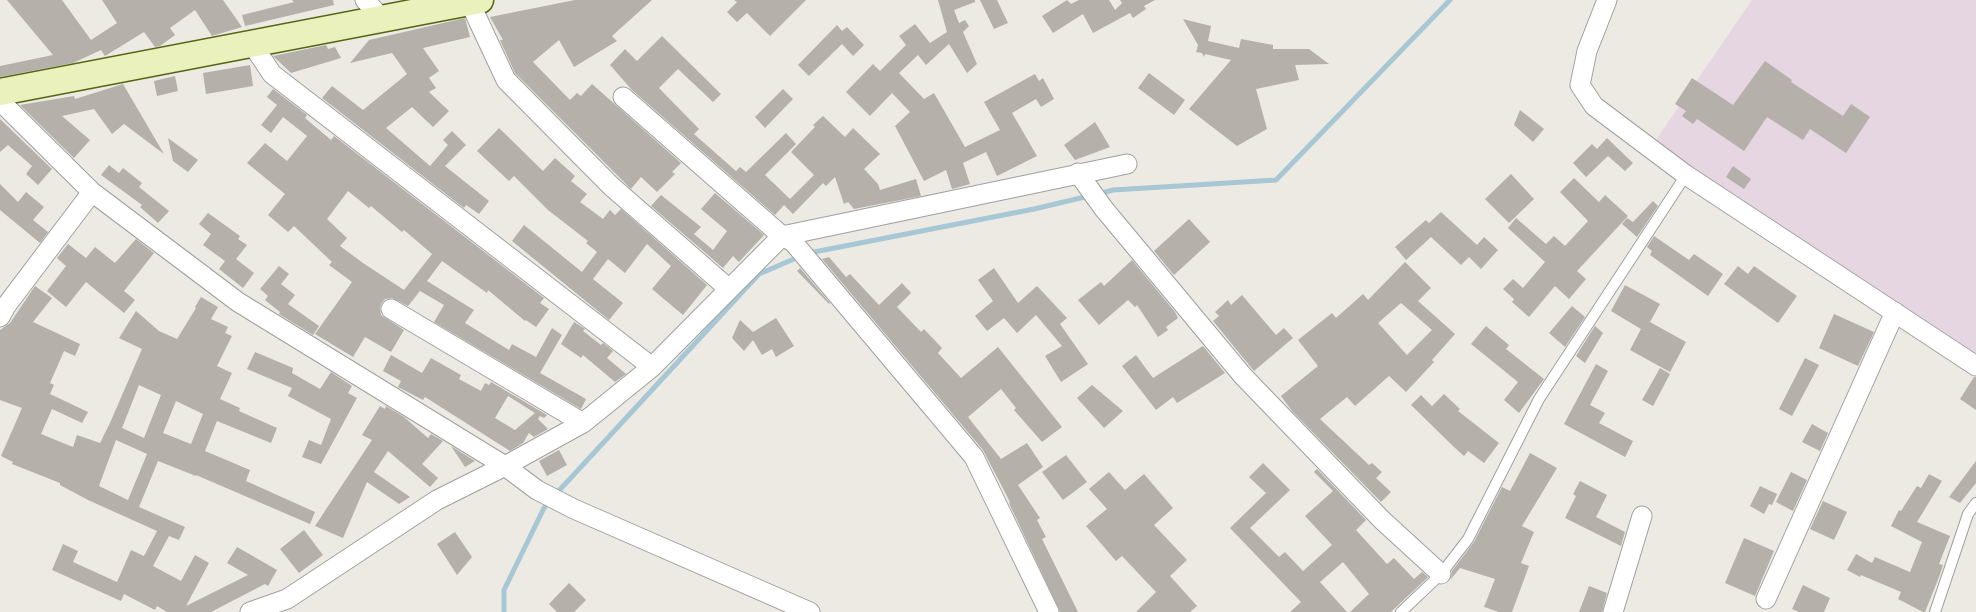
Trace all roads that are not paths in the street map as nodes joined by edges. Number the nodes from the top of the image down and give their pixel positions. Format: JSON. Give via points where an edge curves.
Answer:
{"nodes":[{"id":1,"x":365,"y":0,"type":"edge"},
{"id":2,"x":1607,"y":0,"type":"edge"},
{"id":3,"x":475,"y":2,"type":"edge"},
{"id":4,"x":443,"y":4,"type":"edge"},
{"id":5,"x":382,"y":19,"type":"junction"},
{"id":6,"x":252,"y":44,"type":"junction"},
{"id":7,"x":0,"y":92,"type":"edge"},
{"id":8,"x":623,"y":97,"type":"dead end"},
{"id":9,"x":0,"y":101,"type":"edge"},
{"id":10,"x":1127,"y":164,"type":"dead end"},
{"id":11,"x":1686,"y":175,"type":"junction"},
{"id":12,"x":1083,"y":180,"type":"junction"},
{"id":13,"x":92,"y":192,"type":"junction"},
{"id":14,"x":788,"y":239,"type":"junction"},
{"id":15,"x":730,"y":289,"type":"junction"},
{"id":16,"x":391,"y":309,"type":"dead end"},
{"id":17,"x":1895,"y":312,"type":"junction"},
{"id":18,"x":0,"y":317,"type":"edge"},
{"id":19,"x":1976,"y":366,"type":"edge"},
{"id":20,"x":652,"y":367,"type":"junction"},
{"id":21,"x":583,"y":422,"type":"junction"},
{"id":22,"x":506,"y":466,"type":"junction"},
{"id":23,"x":1976,"y":502,"type":"edge"},
{"id":24,"x":1642,"y":516,"type":"dead end"},
{"id":25,"x":1441,"y":574,"type":"junction"},
{"id":26,"x":1766,"y":599,"type":"dead end"},
{"id":27,"x":250,"y":612,"type":"edge"},
{"id":28,"x":810,"y":612,"type":"edge"},
{"id":29,"x":1049,"y":612,"type":"edge"},
{"id":30,"x":1401,"y":612,"type":"edge"},
{"id":31,"x":1613,"y":612,"type":"edge"},
{"id":32,"x":1935,"y":612,"type":"edge"}],
"edges":[{"from":1,"to":5,"type":"street"},
{"from":2,"to":11,"type":"street","via":[[1587,51],[1580,85],[1594,106]]},
{"from":3,"to":4,"type":"street"},
{"from":3,"to":15,"type":"street","via":[[506,80],[610,186]]},
{"from":4,"to":5,"type":"street"},
{"from":5,"to":6,"type":"street"},
{"from":6,"to":7,"type":"street"},
{"from":6,"to":20,"type":"street","via":[[272,74]]},
{"from":8,"to":14,"type":"street"},
{"from":9,"to":13,"type":"street"},
{"from":10,"to":12,"type":"street"},
{"from":11,"to":17,"type":"street"},
{"from":11,"to":25,"type":"lane","via":[[1539,399],[1468,539]]},
{"from":12,"to":14,"type":"street"},
{"from":12,"to":25,"type":"street","via":[[1243,376],[1382,520]]},
{"from":13,"to":18,"type":"street"},
{"from":13,"to":22,"type":"street","via":[[238,302]]},
{"from":14,"to":15,"type":"street"},
{"from":14,"to":29,"type":"street","via":[[974,457]]},
{"from":15,"to":20,"type":"street"},
{"from":16,"to":21,"type":"street"},
{"from":17,"to":19,"type":"street"},
{"from":17,"to":26,"type":"street"},
{"from":20,"to":21,"type":"street"},
{"from":21,"to":22,"type":"street"},
{"from":22,"to":27,"type":"street","via":[[437,500],[287,599]]},
{"from":22,"to":28,"type":"street","via":[[537,490],[574,509]]},
{"from":23,"to":32,"type":"lane","via":[[1968,514]]},
{"from":24,"to":31,"type":"street"},
{"from":25,"to":30,"type":"lane"}]}
